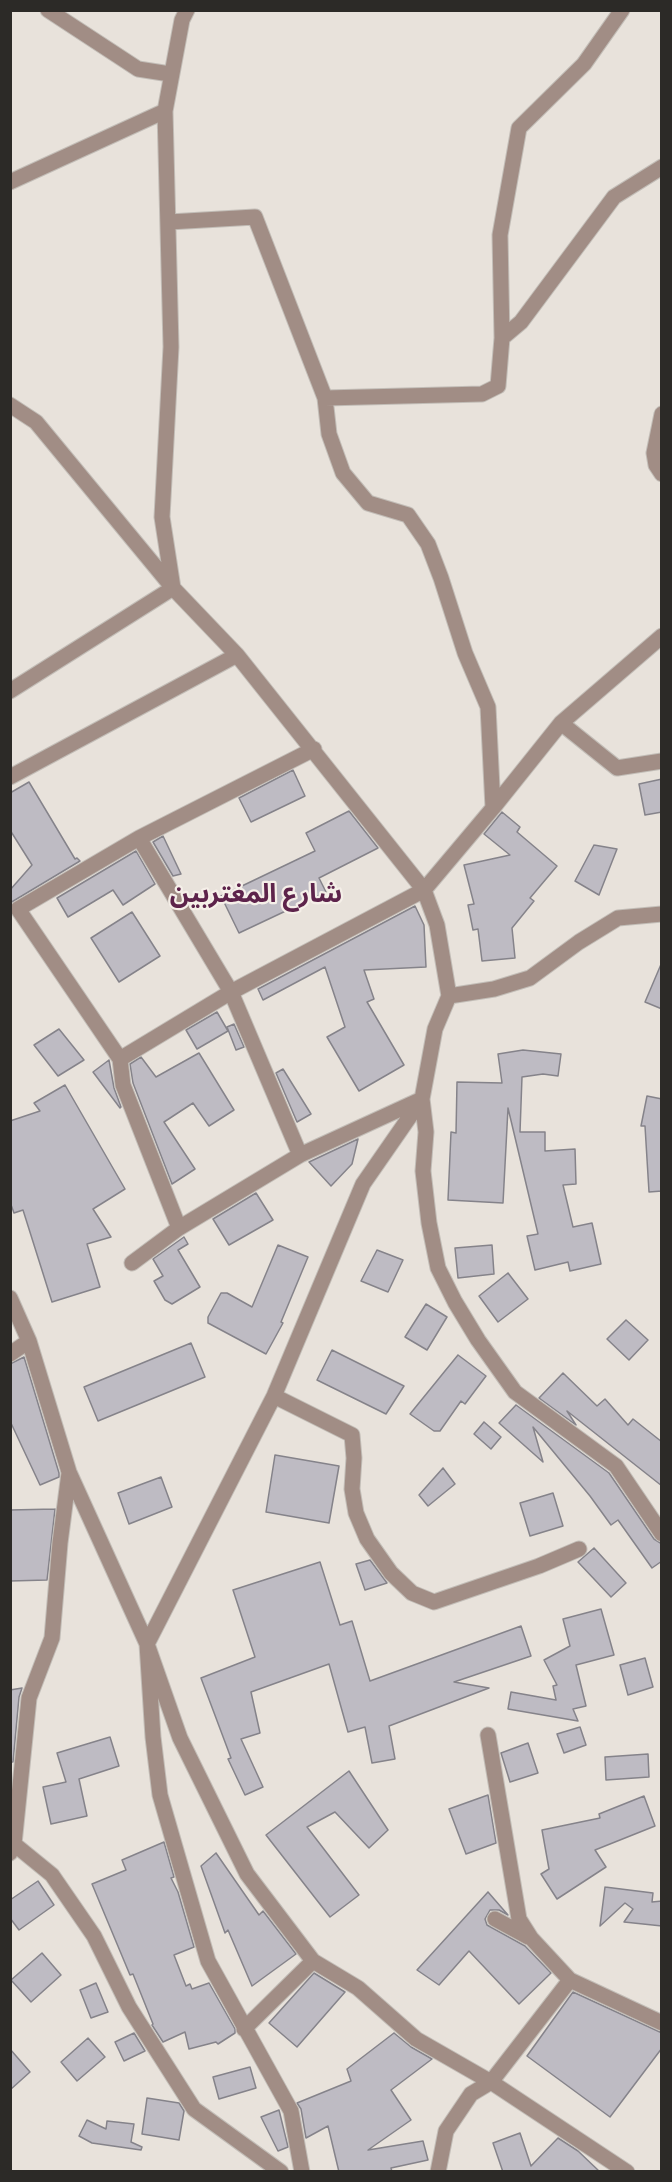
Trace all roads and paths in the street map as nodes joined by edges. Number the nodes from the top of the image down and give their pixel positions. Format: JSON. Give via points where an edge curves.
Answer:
{"nodes":[{"id":1,"x":48,"y":10,"type":"edge"},
{"id":2,"x":187,"y":10,"type":"edge"},
{"id":3,"x":622,"y":10,"type":"edge"},
{"id":4,"x":170,"y":74,"type":"junction"},
{"id":5,"x":165,"y":111,"type":"junction"},
{"id":6,"x":662,"y":166,"type":"edge"},
{"id":7,"x":10,"y":182,"type":"edge"},
{"id":8,"x":169,"y":222,"type":"junction"},
{"id":9,"x":502,"y":338,"type":"junction"},
{"id":10,"x":325,"y":398,"type":"junction"},
{"id":11,"x":10,"y":405,"type":"edge"},
{"id":12,"x":662,"y":414,"type":"edge"},
{"id":13,"x":662,"y":474,"type":"edge"},
{"id":14,"x":173,"y":588,"type":"junction"},
{"id":15,"x":662,"y":636,"type":"edge"},
{"id":16,"x":237,"y":655,"type":"junction"},
{"id":17,"x":10,"y":691,"type":"edge"},
{"id":18,"x":561,"y":723,"type":"junction"},
{"id":19,"x":314,"y":749,"type":"junction"},
{"id":20,"x":662,"y":761,"type":"edge"},
{"id":21,"x":10,"y":777,"type":"edge"},
{"id":22,"x":494,"y":808,"type":"junction"},
{"id":23,"x":139,"y":838,"type":"junction"},
{"id":24,"x":424,"y":890,"type":"junction"},
{"id":25,"x":662,"y":914,"type":"edge"},
{"id":26,"x":231,"y":992,"type":"junction"},
{"id":27,"x":449,"y":996,"type":"junction"},
{"id":28,"x":120,"y":1059,"type":"junction"},
{"id":29,"x":422,"y":1099,"type":"junction"},
{"id":30,"x":300,"y":1155,"type":"junction"},
{"id":31,"x":179,"y":1228,"type":"junction"},
{"id":32,"x":132,"y":1263,"type":"dead end"},
{"id":33,"x":10,"y":1298,"type":"edge"},
{"id":34,"x":29,"y":1341,"type":"junction"},
{"id":35,"x":10,"y":1354,"type":"edge"},
{"id":36,"x":274,"y":1396,"type":"junction"},
{"id":37,"x":69,"y":1472,"type":"junction"},
{"id":38,"x":662,"y":1534,"type":"edge"},
{"id":39,"x":579,"y":1549,"type":"dead end"},
{"id":40,"x":147,"y":1644,"type":"junction"},
{"id":41,"x":488,"y":1735,"type":"dead end"},
{"id":42,"x":12,"y":1849,"type":"edge"},
{"id":43,"x":495,"y":1919,"type":"dead end"},
{"id":44,"x":531,"y":1938,"type":"junction"},
{"id":45,"x":313,"y":1961,"type":"junction"},
{"id":46,"x":570,"y":1980,"type":"junction"},
{"id":47,"x":662,"y":2023,"type":"edge"},
{"id":48,"x":244,"y":2029,"type":"junction"},
{"id":49,"x":491,"y":2082,"type":"junction"},
{"id":50,"x":281,"y":2172,"type":"edge"},
{"id":51,"x":302,"y":2172,"type":"edge"},
{"id":52,"x":438,"y":2172,"type":"edge"},
{"id":53,"x":627,"y":2172,"type":"edge"}],
"edges":[{"from":1,"to":4,"type":"street","via":[[138,69]]},
{"from":2,"to":4,"type":"street"},
{"from":3,"to":9,"type":"street","via":[[584,64],[519,128],[500,235]]},
{"from":4,"to":5,"type":"street"},
{"from":5,"to":7,"type":"street"},
{"from":5,"to":8,"type":"street"},
{"from":6,"to":9,"type":"street","via":[[614,197],[521,322]]},
{"from":8,"to":10,"type":"street","via":[[255,217]]},
{"from":8,"to":14,"type":"street","via":[[171,347],[162,517]]},
{"from":9,"to":10,"type":"street","via":[[498,386],[482,394]]},
{"from":10,"to":22,"type":"street","via":[[329,434],[344,473],[368,503],[408,515],[428,544],[488,707]]},
{"from":11,"to":14,"type":"street","via":[[36,422]]},
{"from":12,"to":13,"type":"street","via":[[654,453]]},
{"from":14,"to":16,"type":"street"},
{"from":14,"to":17,"type":"street"},
{"from":15,"to":18,"type":"street"},
{"from":16,"to":19,"type":"street"},
{"from":16,"to":21,"type":"street"},
{"from":18,"to":20,"type":"street","via":[[616,768]]},
{"from":18,"to":22,"type":"street"},
{"from":19,"to":23,"type":"street"},
{"from":19,"to":24,"type":"street"},
{"from":22,"to":24,"type":"street"},
{"from":23,"to":26,"type":"street"},
{"from":23,"to":28,"type":"street","via":[[18,909]]},
{"from":24,"to":26,"type":"street"},
{"from":24,"to":27,"type":"street","via":[[437,925]]},
{"from":25,"to":27,"type":"street","via":[[618,918],[530,978]]},
{"from":26,"to":28,"type":"street"},
{"from":26,"to":30,"type":"street"},
{"from":27,"to":29,"type":"street","via":[[435,1029]]},
{"from":28,"to":31,"type":"street","via":[[123,1085]]},
{"from":29,"to":30,"type":"street"},
{"from":29,"to":36,"type":"street","via":[[363,1184]]},
{"from":29,"to":38,"type":"street","via":[[426,1132],[423,1171],[429,1222],[438,1268],[455,1302],[516,1392],[616,1466]]},
{"from":30,"to":31,"type":"street"},
{"from":31,"to":32,"type":"street"},
{"from":33,"to":34,"type":"street"},
{"from":34,"to":35,"type":"street"},
{"from":34,"to":37,"type":"street"},
{"from":36,"to":39,"type":"street","via":[[352,1435],[356,1513],[367,1539],[391,1573],[412,1593],[434,1602]]},
{"from":36,"to":40,"type":"street"},
{"from":37,"to":40,"type":"street"},
{"from":37,"to":42,"type":"street","via":[[52,1638],[30,1698]]},
{"from":40,"to":45,"type":"street","via":[[180,1738],[247,1874]]},
{"from":40,"to":48,"type":"street","via":[[160,1795],[208,1961]]},
{"from":41,"to":44,"type":"street","via":[[519,1919]]},
{"from":42,"to":50,"type":"street","via":[[52,1875],[94,1936],[129,2007],[194,2109]]},
{"from":43,"to":44,"type":"street"},
{"from":44,"to":46,"type":"street"},
{"from":45,"to":48,"type":"street"},
{"from":45,"to":49,"type":"street","via":[[358,1988],[416,2039]]},
{"from":46,"to":47,"type":"street"},
{"from":46,"to":49,"type":"street"},
{"from":48,"to":51,"type":"street","via":[[291,2111]]},
{"from":49,"to":52,"type":"street","via":[[471,2094],[446,2131]]},
{"from":49,"to":53,"type":"street"}]}
